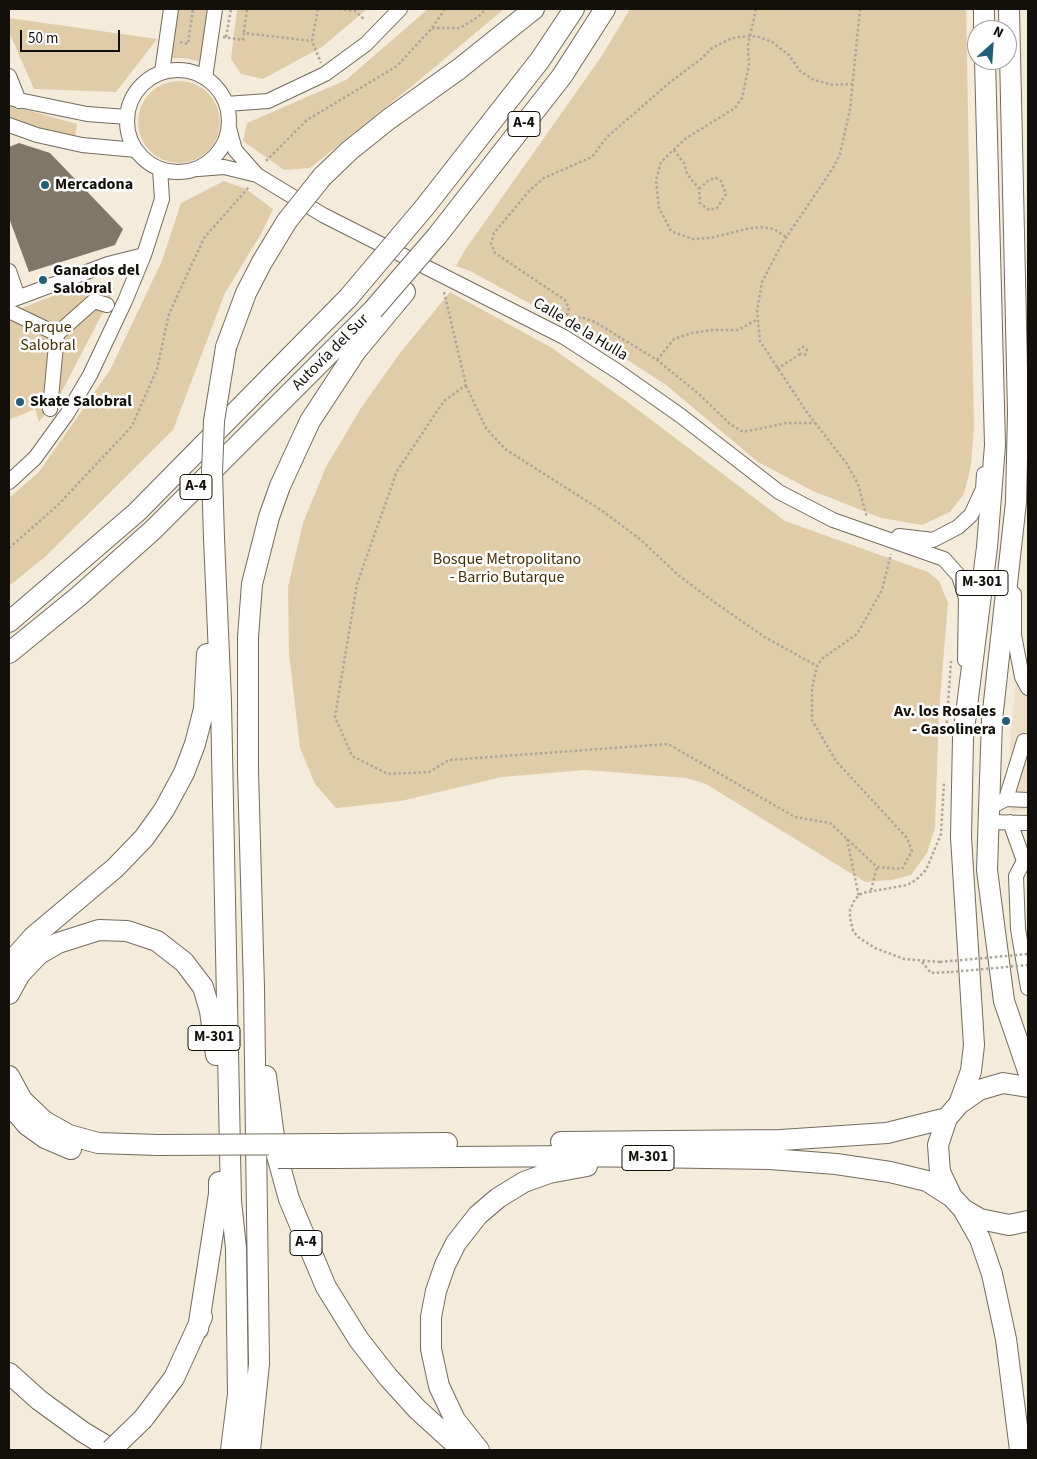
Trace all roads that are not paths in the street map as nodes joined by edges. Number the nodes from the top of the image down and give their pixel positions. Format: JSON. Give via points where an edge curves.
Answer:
{"nodes":[{"id":1,"x":171,"y":9,"type":"edge"},
{"id":2,"x":215,"y":9,"type":"edge"},
{"id":3,"x":400,"y":9,"type":"edge"},
{"id":4,"x":534,"y":9,"type":"edge"},
{"id":5,"x":574,"y":9,"type":"edge"},
{"id":6,"x":605,"y":9,"type":"edge"},
{"id":7,"x":1009,"y":9,"type":"edge"},
{"id":8,"x":985,"y":70,"type":"edge"},
{"id":9,"x":162,"y":72,"type":"junction"},
{"id":10,"x":9,"y":76,"type":"edge"},
{"id":11,"x":205,"y":78,"type":"junction"},
{"id":12,"x":14,"y":99,"type":"edge"},
{"id":13,"x":226,"y":104,"type":"junction"},
{"id":14,"x":127,"y":117,"type":"junction"},
{"id":15,"x":9,"y":126,"type":"edge"},
{"id":16,"x":229,"y":128,"type":"junction"},
{"id":17,"x":136,"y":150,"type":"junction"},
{"id":18,"x":160,"y":168,"type":"junction"},
{"id":19,"x":192,"y":170,"type":"junction"},
{"id":20,"x":257,"y":175,"type":"junction"},
{"id":21,"x":144,"y":255,"type":"junction"},
{"id":22,"x":9,"y":271,"type":"edge"},
{"id":23,"x":12,"y":303,"type":"edge"},
{"id":24,"x":107,"y":305,"type":"dead end"},
{"id":25,"x":377,"y":316,"type":"junction"},
{"id":26,"x":993,"y":316,"type":"junction"},
{"id":27,"x":58,"y":334,"type":"junction"},
{"id":28,"x":50,"y":409,"type":"dead end"},
{"id":29,"x":9,"y":482,"type":"edge"},
{"id":30,"x":1016,"y":502,"type":"junction"},
{"id":31,"x":872,"y":533,"type":"junction"},
{"id":32,"x":214,"y":546,"type":"junction"},
{"id":33,"x":9,"y":622,"type":"edge"},
{"id":34,"x":1022,"y":646,"type":"edge"},
{"id":35,"x":9,"y":653,"type":"edge"},
{"id":36,"x":1028,"y":688,"type":"edge"},
{"id":37,"x":954,"y":740,"type":"junction"},
{"id":38,"x":1024,"y":751,"type":"edge"},
{"id":39,"x":1028,"y":800,"type":"edge"},
{"id":40,"x":995,"y":809,"type":"junction"},
{"id":41,"x":1010,"y":822,"type":"junction"},
{"id":42,"x":1028,"y":823,"type":"edge"},
{"id":43,"x":1026,"y":861,"type":"edge"},
{"id":44,"x":9,"y":964,"type":"edge"},
{"id":45,"x":254,"y":988,"type":"junction"},
{"id":46,"x":1028,"y":988,"type":"edge"},
{"id":47,"x":9,"y":994,"type":"edge"},
{"id":48,"x":1028,"y":1071,"type":"edge"},
{"id":49,"x":9,"y":1076,"type":"edge"},
{"id":50,"x":1028,"y":1087,"type":"edge"},
{"id":51,"x":9,"y":1104,"type":"edge"},
{"id":52,"x":953,"y":1111,"type":"junction"},
{"id":53,"x":335,"y":1151,"type":"junction"},
{"id":54,"x":160,"y":1152,"type":"junction"},
{"id":55,"x":662,"y":1158,"type":"junction"},
{"id":56,"x":230,"y":1201,"type":"junction"},
{"id":57,"x":958,"y":1203,"type":"junction"},
{"id":58,"x":1028,"y":1221,"type":"edge"},
{"id":59,"x":198,"y":1329,"type":"junction"},
{"id":60,"x":9,"y":1373,"type":"edge"},
{"id":61,"x":241,"y":1448,"type":"edge"},
{"id":62,"x":112,"y":1450,"type":"edge"},
{"id":63,"x":462,"y":1450,"type":"edge"},
{"id":64,"x":479,"y":1450,"type":"edge"},
{"id":65,"x":1020,"y":1450,"type":"edge"}],
"edges":[{"from":1,"to":9,"type":"street"},
{"from":2,"to":11,"type":"street"},
{"from":3,"to":13,"type":"street","via":[[366,44],[325,74],[268,101]]},
{"from":4,"to":32,"type":"highway","bridge":true,"via":[[349,152],[322,178],[287,221],[262,262],[246,293],[226,347],[214,421]]},
{"from":5,"to":33,"type":"highway","name":"Autovía del Sur","number":"A-4","bridge":true,"via":[[540,60],[424,208],[348,298],[136,512]]},
{"from":6,"to":25,"type":"highway","name":"Autovía del Sur","number":"A-4","bridge":true,"via":[[562,76]]},
{"from":7,"to":30,"type":"highway","number":"M-301","via":[[1018,384]]},
{"from":8,"to":26,"type":"highway","number":"M-301"},
{"from":9,"to":11,"type":"street","via":[[184,70]]},
{"from":9,"to":14,"type":"street","via":[[145,82],[133,98]]},
{"from":10,"to":12,"type":"street"},
{"from":11,"to":13,"type":"street","via":[[218,89]]},
{"from":12,"to":14,"type":"street","via":[[87,114]]},
{"from":13,"to":16,"type":"street"},
{"from":14,"to":17,"type":"street"},
{"from":15,"to":17,"type":"street","via":[[37,136],[82,145]]},
{"from":16,"to":19,"type":"street","via":[[216,155]]},
{"from":16,"to":20,"type":"street","via":[[235,150]]},
{"from":17,"to":18,"type":"street"},
{"from":18,"to":19,"type":"street","via":[[176,172]]},
{"from":18,"to":21,"type":"street","via":[[162,199]]},
{"from":19,"to":20,"type":"street","via":[[224,167]]},
{"from":20,"to":31,"type":"street","name":"Calle de la Hulla","via":[[323,214],[564,338],[620,373],[779,492],[833,520]]},
{"from":21,"to":23,"type":"street","via":[[108,264]]},
{"from":21,"to":29,"type":"street","via":[[90,375],[67,414],[35,458]]},
{"from":22,"to":23,"type":"street"},
{"from":23,"to":27,"type":"street"},
{"from":24,"to":27,"type":"street","via":[[94,301]]},
{"from":25,"to":35,"type":"highway","name":"Autovía del Sur","number":"A-4","via":[[154,529]]},
{"from":25,"to":45,"type":"highway","via":[[331,386],[294,453],[269,517],[252,584],[248,685]]},
{"from":26,"to":31,"type":"street","via":[[983,489],[971,515],[958,527],[933,540]]},
{"from":26,"to":37,"type":"highway","number":"M-301","via":[[994,454],[987,547]]},
{"from":27,"to":28,"type":"street"},
{"from":30,"to":34,"type":"street","via":[[1014,635]]},
{"from":30,"to":40,"type":"highway","number":"M-301","via":[[993,711]]},
{"from":31,"to":37,"type":"street","via":[[893,547],[944,559],[959,576],[966,598]]},
{"from":32,"to":44,"type":"highway","via":[[207,590],[204,709],[184,773],[144,838],[115,868],[33,937]]},
{"from":32,"to":56,"type":"highway","via":[[221,702]]},
{"from":34,"to":36,"type":"street","via":[[1022,677]]},
{"from":37,"to":52,"type":"highway","number":"M-301","via":[[974,1045],[971,1072]]},
{"from":38,"to":40,"type":"street"},
{"from":39,"to":40,"type":"street"},
{"from":40,"to":41,"type":"street"},
{"from":40,"to":48,"type":"highway","number":"M-301","via":[[987,870],[1002,992]]},
{"from":41,"to":42,"type":"street"},
{"from":41,"to":43,"type":"street"},
{"from":43,"to":46,"type":"street","via":[[1016,876],[1018,929]]},
{"from":45,"to":61,"type":"highway","via":[[259,1364]]},
{"from":45,"to":63,"type":"highway","number":"A-4","via":[[276,1152],[305,1241],[326,1287],[388,1378]]},
{"from":47,"to":59,"type":"highway","number":"M-301","via":[[20,974],[39,954],[58,942],[100,930],[127,931],[157,941],[184,962],[203,987],[216,1050],[219,1194]]},
{"from":49,"to":54,"type":"highway","number":"M-301","via":[[22,1100],[44,1122],[70,1135],[98,1143]]},
{"from":50,"to":52,"type":"highway","number":"M-301","via":[[1003,1083],[979,1090]]},
{"from":51,"to":54,"type":"highway","number":"M-301","via":[[27,1125],[45,1138],[86,1154],[116,1158]]},
{"from":52,"to":53,"type":"highway","number":"M-301","via":[[887,1133],[781,1140]]},
{"from":52,"to":57,"type":"highway","number":"M-301","via":[[938,1145],[940,1172]]},
{"from":53,"to":54,"type":"highway","number":"M-301","bridge":true},
{"from":53,"to":55,"type":"highway","number":"M-301"},
{"from":55,"to":57,"type":"highway","number":"M-301","via":[[770,1159],[890,1172],[927,1181]]},
{"from":55,"to":64,"type":"highway","number":"M-301","via":[[574,1166],[524,1182],[478,1215],[456,1243],[436,1291],[431,1317],[431,1349],[439,1386],[455,1420]]},
{"from":56,"to":59,"type":"highway","via":[[216,1278]]},
{"from":56,"to":61,"type":"highway","via":[[236,1248]]},
{"from":57,"to":58,"type":"highway","number":"M-301","via":[[980,1219],[1009,1225]]},
{"from":57,"to":65,"type":"highway","number":"M-301","via":[[980,1238],[992,1274],[1006,1338]]},
{"from":59,"to":62,"type":"highway","bridge":true,"via":[[174,1378],[143,1419]]},
{"from":60,"to":62,"type":"highway","via":[[39,1400]]}]}
